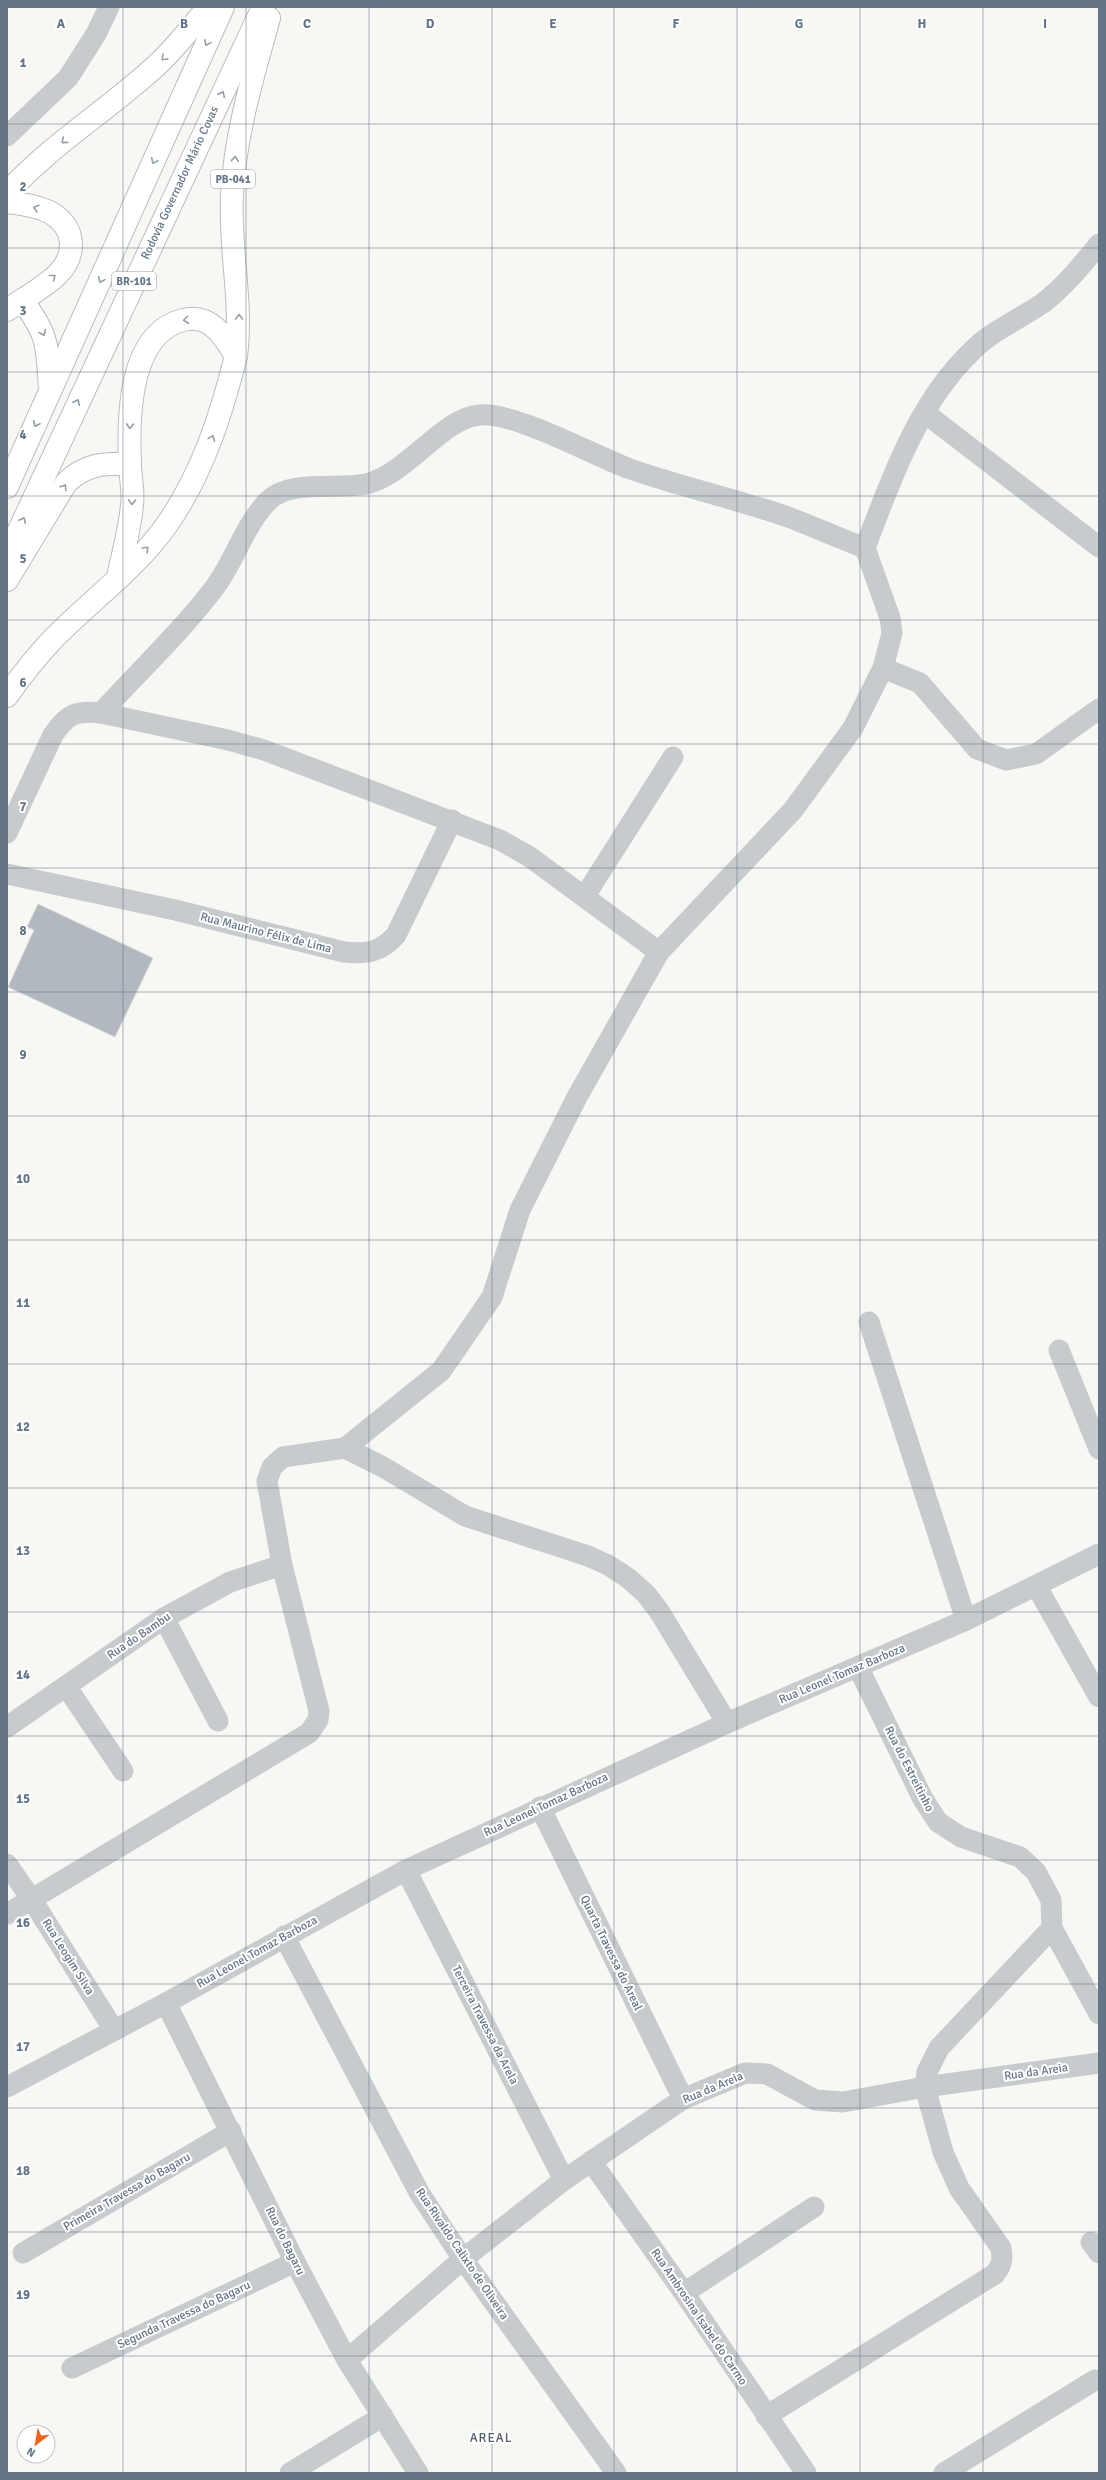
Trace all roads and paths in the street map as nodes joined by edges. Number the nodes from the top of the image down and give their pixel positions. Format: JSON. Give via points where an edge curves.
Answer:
{"nodes":[{"id":1,"x":109,"y":7,"type":"edge"},
{"id":2,"x":208,"y":7,"type":"edge"},
{"id":3,"x":223,"y":7,"type":"edge"},
{"id":4,"x":263,"y":7,"type":"edge"},
{"id":5,"x":272,"y":7,"type":"edge"},
{"id":6,"x":7,"y":136,"type":"edge"},
{"id":7,"x":7,"y":193,"type":"edge"},
{"id":8,"x":7,"y":202,"type":"edge"},
{"id":9,"x":1099,"y":244,"type":"edge"},
{"id":10,"x":14,"y":305,"type":"edge"},
{"id":11,"x":236,"y":356,"type":"junction"},
{"id":12,"x":51,"y":392,"type":"junction"},
{"id":13,"x":925,"y":413,"type":"junction"},
{"id":14,"x":130,"y":464,"type":"junction"},
{"id":15,"x":7,"y":487,"type":"edge"},
{"id":16,"x":1099,"y":547,"type":"edge"},
{"id":17,"x":865,"y":548,"type":"junction"},
{"id":18,"x":7,"y":556,"type":"edge"},
{"id":19,"x":118,"y":577,"type":"junction"},
{"id":20,"x":7,"y":580,"type":"edge"},
{"id":21,"x":883,"y":668,"type":"junction"},
{"id":22,"x":7,"y":696,"type":"edge"},
{"id":23,"x":1099,"y":709,"type":"edge"},
{"id":24,"x":101,"y":713,"type":"junction"},
{"id":25,"x":673,"y":757,"type":"dead end"},
{"id":26,"x":452,"y":820,"type":"junction"},
{"id":27,"x":7,"y":832,"type":"edge"},
{"id":28,"x":7,"y":874,"type":"edge"},
{"id":29,"x":585,"y":896,"type":"junction"},
{"id":30,"x":659,"y":952,"type":"junction"},
{"id":31,"x":869,"y":1322,"type":"dead end"},
{"id":32,"x":1059,"y":1350,"type":"dead end"},
{"id":33,"x":345,"y":1448,"type":"junction"},
{"id":34,"x":1099,"y":1449,"type":"edge"},
{"id":35,"x":1099,"y":1554,"type":"edge"},
{"id":36,"x":282,"y":1565,"type":"junction"},
{"id":37,"x":1037,"y":1587,"type":"junction"},
{"id":38,"x":164,"y":1618,"type":"junction"},
{"id":39,"x":966,"y":1620,"type":"junction"},
{"id":40,"x":858,"y":1667,"type":"junction"},
{"id":41,"x":66,"y":1686,"type":"junction"},
{"id":42,"x":1099,"y":1697,"type":"edge"},
{"id":43,"x":218,"y":1721,"type":"dead end"},
{"id":44,"x":727,"y":1723,"type":"junction"},
{"id":45,"x":7,"y":1726,"type":"edge"},
{"id":46,"x":124,"y":1771,"type":"dead end"},
{"id":47,"x":540,"y":1807,"type":"junction"},
{"id":48,"x":7,"y":1864,"type":"edge"},
{"id":49,"x":406,"y":1870,"type":"junction"},
{"id":50,"x":32,"y":1900,"type":"junction"},
{"id":51,"x":7,"y":1914,"type":"edge"},
{"id":52,"x":1052,"y":1928,"type":"junction"},
{"id":53,"x":284,"y":1936,"type":"junction"},
{"id":54,"x":166,"y":2003,"type":"junction"},
{"id":55,"x":1099,"y":2014,"type":"edge"},
{"id":56,"x":114,"y":2030,"type":"junction"},
{"id":57,"x":1099,"y":2063,"type":"edge"},
{"id":58,"x":7,"y":2087,"type":"edge"},
{"id":59,"x":925,"y":2087,"type":"junction"},
{"id":60,"x":683,"y":2099,"type":"junction"},
{"id":61,"x":231,"y":2131,"type":"junction"},
{"id":62,"x":591,"y":2161,"type":"junction"},
{"id":63,"x":564,"y":2180,"type":"junction"},
{"id":64,"x":814,"y":2207,"type":"dead end"},
{"id":65,"x":22,"y":2254,"type":"dead end"},
{"id":66,"x":463,"y":2259,"type":"junction"},
{"id":67,"x":295,"y":2262,"type":"junction"},
{"id":68,"x":684,"y":2292,"type":"junction"},
{"id":69,"x":347,"y":2360,"type":"junction"},
{"id":70,"x":72,"y":2368,"type":"dead end"},
{"id":71,"x":1095,"y":2380,"type":"dead end"},
{"id":72,"x":383,"y":2416,"type":"junction"},
{"id":73,"x":766,"y":2416,"type":"junction"},
{"id":74,"x":290,"y":2473,"type":"edge"},
{"id":75,"x":418,"y":2473,"type":"edge"},
{"id":76,"x":616,"y":2473,"type":"edge"},
{"id":77,"x":806,"y":2473,"type":"edge"},
{"id":78,"x":944,"y":2473,"type":"edge"}],
"edges":[{"from":1,"to":6,"type":"street","via":[[96,34],[68,78]]},
{"from":2,"to":7,"type":"main road","one_way":true,"via":[[156,66],[37,164]]},
{"from":3,"to":12,"type":"main road","number":"BR-101","one_way":true},
{"from":18,"to":4,"type":"main road","name":"Rodovia Governador Mário Covas","number":"BR-101","one_way":true},
{"from":11,"to":5,"type":"main road","number":"PB-041","one_way":true,"via":[[239,303],[233,245],[232,196],[236,155],[243,111]]},
{"from":10,"to":8,"type":"main road","one_way":true,"via":[[65,267],[71,255],[72,243],[62,221],[51,213],[34,206]]},
{"from":9,"to":13,"type":"street","via":[[1060,289],[993,333],[973,350],[952,372]]},
{"from":10,"to":12,"type":"main road","one_way":true,"via":[[44,334],[48,348]]},
{"from":11,"to":14,"type":"main road","one_way":true,"via":[[221,331],[210,323],[186,320],[173,323],[162,331],[141,361],[135,379],[131,401]]},
{"from":19,"to":11,"type":"main road","number":"PB-041","one_way":true,"via":[[168,524],[190,487],[221,414]]},
{"from":12,"to":15,"type":"main road","number":"BR-101","one_way":true},
{"from":13,"to":16,"type":"street"},
{"from":13,"to":17,"type":"street","via":[[901,457]]},
{"from":14,"to":19,"type":"main road","one_way":true,"via":[[133,504]]},
{"from":20,"to":14,"type":"main road","one_way":true,"via":[[66,483],[77,472],[103,463]]},
{"from":17,"to":21,"type":"street","via":[[890,618],[891,640]]},
{"from":17,"to":24,"type":"street","via":[[787,517],[628,468],[531,426],[491,415],[477,415],[449,429],[383,478],[365,484],[291,489],[278,493],[269,500],[228,568],[207,597]]},
{"from":19,"to":22,"type":"main road","number":"PB-041","via":[[52,640]]},
{"from":21,"to":23,"type":"street","via":[[920,683],[977,749],[1006,760],[1036,754]]},
{"from":21,"to":30,"type":"street","via":[[853,728],[793,810]]},
{"from":24,"to":26,"type":"street","via":[[264,750]]},
{"from":24,"to":27,"type":"street","via":[[84,711],[72,715],[61,724]]},
{"from":25,"to":29,"type":"street"},
{"from":26,"to":28,"type":"street","name":"Rua Maurino Félix de Lima","via":[[396,935],[377,951],[363,953],[344,952],[175,910]]},
{"from":26,"to":29,"type":"street","via":[[500,840],[530,857]]},
{"from":29,"to":30,"type":"street"},
{"from":30,"to":33,"type":"street","via":[[577,1097],[520,1210],[492,1297],[441,1371]]},
{"from":31,"to":39,"type":"street"},
{"from":32,"to":34,"type":"street"},
{"from":33,"to":36,"type":"street","via":[[284,1457],[277,1460],[268,1473],[267,1481]]},
{"from":33,"to":44,"type":"street","via":[[383,1467],[465,1516],[588,1556],[628,1578],[646,1594],[659,1611]]},
{"from":35,"to":37,"type":"street","name":"Rua Leonel Tomaz Barboza"},
{"from":36,"to":38,"type":"street","name":"Rua do Bambu","via":[[230,1582]]},
{"from":36,"to":50,"type":"street","via":[[319,1711],[315,1727]]},
{"from":37,"to":39,"type":"street","name":"Rua Leonel Tomaz Barboza"},
{"from":37,"to":42,"type":"street"},
{"from":38,"to":41,"type":"street","name":"Rua do Bambu"},
{"from":38,"to":43,"type":"street"},
{"from":39,"to":40,"type":"street","name":"Rua Leonel Tomaz Barboza"},
{"from":40,"to":44,"type":"street","name":"Rua Leonel Tomaz Barboza"},
{"from":40,"to":52,"type":"street","name":"Rua do Estreitinho","via":[[930,1812],[938,1822],[961,1837],[1011,1853],[1028,1863],[1049,1893]]},
{"from":41,"to":45,"type":"street","name":"Rua do Bambu"},
{"from":41,"to":46,"type":"street"},
{"from":44,"to":47,"type":"street","name":"Rua Leonel Tomaz Barboza"},
{"from":47,"to":49,"type":"street","name":"Rua Leonel Tomaz Barboza"},
{"from":47,"to":60,"type":"street","name":"Quarta Travessa do Areal"},
{"from":48,"to":50,"type":"street","name":"Rua Leogim Silva"},
{"from":49,"to":53,"type":"street","name":"Rua Leonel Tomaz Barboza"},
{"from":49,"to":63,"type":"street","name":"Terceira Travessa da Arela"},
{"from":50,"to":51,"type":"street"},
{"from":50,"to":56,"type":"street","name":"Rua Leogim Silva"},
{"from":52,"to":55,"type":"street","name":"Rua do Estreitinho"},
{"from":52,"to":59,"type":"street","via":[[939,2048],[927,2072]]},
{"from":53,"to":54,"type":"street","name":"Rua Leonel Tomaz Barboza"},
{"from":53,"to":66,"type":"street","name":"Rua Rivaldo Calixto de Oliveira","via":[[420,2194]]},
{"from":54,"to":56,"type":"street","name":"Rua Leonel Tomaz Barboza"},
{"from":54,"to":61,"type":"street","name":"Rua do Bagaru"},
{"from":56,"to":58,"type":"street","name":"Rua Leonel Tomaz Barboza"},
{"from":57,"to":59,"type":"street","name":"Rua da Areia"},
{"from":59,"to":60,"type":"street","name":"Rua da Areia","via":[[829,2103],[802,2094],[778,2078],[756,2072],[745,2073]]},
{"from":59,"to":73,"type":"street","via":[[943,2152],[959,2188],[1002,2248],[1003,2258],[1000,2266],[996,2274]]},
{"from":60,"to":62,"type":"street","name":"Rua da Areia"},
{"from":61,"to":65,"type":"street","name":"Primeira Travessa do Bagaru"},
{"from":61,"to":67,"type":"street","name":"Rua do Bagaru"},
{"from":62,"to":63,"type":"street","name":"Rua da Areia"},
{"from":62,"to":68,"type":"street","name":"Rua Ambrosina Isabel do Carmo"},
{"from":63,"to":66,"type":"street","name":"Rua da Areia"},
{"from":64,"to":68,"type":"street"},
{"from":66,"to":69,"type":"street","name":"Rua da Areia"},
{"from":66,"to":76,"type":"street","name":"Rua Rivaldo Calixto de Oliveira"},
{"from":67,"to":69,"type":"street","name":"Rua do Bagaru"},
{"from":67,"to":70,"type":"street","name":"Segunda Travessa do Bagaru"},
{"from":68,"to":73,"type":"street","name":"Rua Ambrosina Isabel do Carmo"},
{"from":69,"to":72,"type":"street","name":"Rua do Bagaru"},
{"from":71,"to":78,"type":"street"},
{"from":72,"to":74,"type":"street"},
{"from":72,"to":75,"type":"street","name":"Rua do Bagaru"},
{"from":73,"to":77,"type":"street","name":"Rua Ambrosina Isabel do Carmo"}]}
